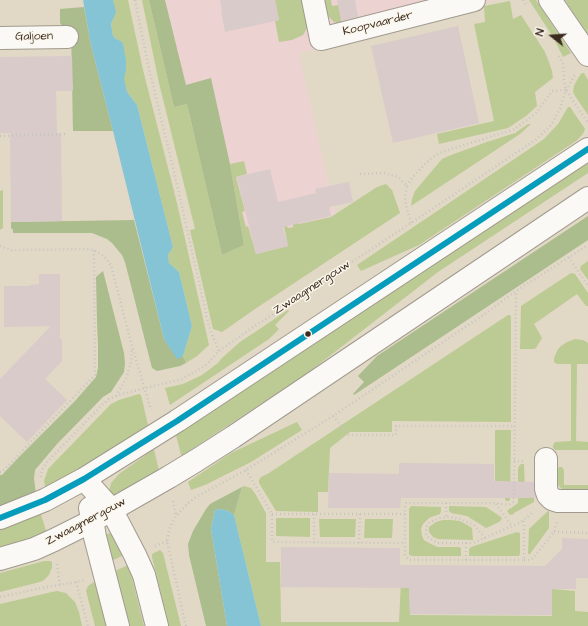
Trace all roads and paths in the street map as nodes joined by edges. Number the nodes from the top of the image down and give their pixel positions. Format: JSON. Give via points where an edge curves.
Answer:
{"nodes":[{"id":1,"x":135,"y":0,"type":"edge"},
{"id":2,"x":313,"y":0,"type":"edge"},
{"id":3,"x":474,"y":0,"type":"edge"},
{"id":4,"x":550,"y":0,"type":"edge"},
{"id":5,"x":67,"y":37,"type":"dead end"},
{"id":6,"x":0,"y":38,"type":"edge"},
{"id":7,"x":583,"y":62,"type":"edge"},
{"id":8,"x":564,"y":79,"type":"dead end"},
{"id":9,"x":566,"y":90,"type":"junction"},
{"id":10,"x":588,"y":123,"type":"edge"},
{"id":11,"x":68,"y":134,"type":"dead end"},
{"id":12,"x":0,"y":136,"type":"edge"},
{"id":13,"x":588,"y":150,"type":"edge"},
{"id":14,"x":360,"y":174,"type":"dead end"},
{"id":15,"x":407,"y":186,"type":"junction"},
{"id":16,"x":588,"y":198,"type":"edge"},
{"id":17,"x":411,"y":223,"type":"junction"},
{"id":18,"x":588,"y":245,"type":"edge"},
{"id":19,"x":0,"y":246,"type":"edge"},
{"id":20,"x":94,"y":250,"type":"junction"},
{"id":21,"x":569,"y":257,"type":"junction"},
{"id":22,"x":588,"y":286,"type":"edge"},
{"id":23,"x":516,"y":291,"type":"junction"},
{"id":24,"x":132,"y":346,"type":"junction"},
{"id":25,"x":219,"y":351,"type":"junction"},
{"id":26,"x":145,"y":388,"type":"junction"},
{"id":27,"x":116,"y":396,"type":"junction"},
{"id":28,"x":152,"y":414,"type":"dead end"},
{"id":29,"x":333,"y":416,"type":"junction"},
{"id":30,"x":515,"y":426,"type":"junction"},
{"id":31,"x":546,"y":459,"type":"dead end"},
{"id":32,"x":246,"y":470,"type":"junction"},
{"id":33,"x":0,"y":472,"type":"edge"},
{"id":34,"x":84,"y":479,"type":"junction"},
{"id":35,"x":40,"y":480,"type":"dead end"},
{"id":36,"x":554,"y":499,"type":"junction"},
{"id":37,"x":588,"y":501,"type":"edge"},
{"id":38,"x":446,"y":503,"type":"junction"},
{"id":39,"x":496,"y":503,"type":"junction"},
{"id":40,"x":111,"y":509,"type":"junction"},
{"id":41,"x":272,"y":514,"type":"junction"},
{"id":42,"x":314,"y":514,"type":"junction"},
{"id":43,"x":360,"y":514,"type":"junction"},
{"id":44,"x":405,"y":514,"type":"junction"},
{"id":45,"x":446,"y":517,"type":"junction"},
{"id":46,"x":0,"y":518,"type":"edge"},
{"id":47,"x":92,"y":520,"type":"junction"},
{"id":48,"x":524,"y":520,"type":"junction"},
{"id":49,"x":512,"y":526,"type":"junction"},
{"id":50,"x":554,"y":532,"type":"junction"},
{"id":51,"x":588,"y":533,"type":"edge"},
{"id":52,"x":485,"y":538,"type":"junction"},
{"id":53,"x":167,"y":541,"type":"junction"},
{"id":54,"x":314,"y":543,"type":"junction"},
{"id":55,"x":359,"y":543,"type":"junction"},
{"id":56,"x":405,"y":543,"type":"junction"},
{"id":57,"x":466,"y":543,"type":"junction"},
{"id":58,"x":156,"y":546,"type":"dead end"},
{"id":59,"x":0,"y":559,"type":"edge"},
{"id":60,"x":466,"y":560,"type":"junction"},
{"id":61,"x":524,"y":560,"type":"junction"},
{"id":62,"x":57,"y":561,"type":"dead end"},
{"id":63,"x":60,"y":585,"type":"junction"},
{"id":64,"x":0,"y":597,"type":"edge"},
{"id":65,"x":88,"y":626,"type":"edge"},
{"id":66,"x":118,"y":626,"type":"edge"},
{"id":67,"x":157,"y":626,"type":"edge"},
{"id":68,"x":186,"y":626,"type":"edge"}],
"edges":[{"from":1,"to":25,"type":"path","via":[[210,330]]},
{"from":2,"to":3,"type":"street","name":"Koopvaarder","via":[[322,39]]},
{"from":4,"to":7,"type":"street"},
{"from":5,"to":6,"type":"street","name":"Galjoen"},
{"from":7,"to":9,"type":"path","name":"Zwaagmergouw"},
{"from":8,"to":9,"type":"path"},
{"from":9,"to":10,"type":"path"},
{"from":9,"to":15,"type":"path","via":[[552,91],[536,113],[514,129],[439,153],[429,160]]},
{"from":9,"to":17,"type":"path","name":"Zwaagmergouw","via":[[552,124],[537,139]]},
{"from":11,"to":12,"type":"path"},
{"from":13,"to":34,"type":"street","via":[[177,421]]},
{"from":14,"to":15,"type":"path","via":[[384,173],[398,177]]},
{"from":15,"to":17,"type":"path","via":[[405,198]]},
{"from":16,"to":40,"type":"street","name":"Zwaagmergouw","via":[[233,437]]},
{"from":17,"to":25,"type":"path","name":"Zwaagmergouw"},
{"from":18,"to":21,"type":"path"},
{"from":19,"to":20,"type":"path","via":[[12,250]]},
{"from":20,"to":24,"type":"path","via":[[104,256],[110,265]]},
{"from":20,"to":33,"type":"path","via":[[95,375]]},
{"from":21,"to":22,"type":"path"},
{"from":21,"to":23,"type":"path"},
{"from":23,"to":29,"type":"path"},
{"from":23,"to":30,"type":"path"},
{"from":24,"to":26,"type":"path"},
{"from":24,"to":27,"type":"path","via":[[126,379]]},
{"from":25,"to":26,"type":"path","name":"Zwaagmergouw","via":[[205,366],[182,378]]},
{"from":26,"to":27,"type":"path","name":"Zwaagmergouw"},
{"from":26,"to":28,"type":"path"},
{"from":27,"to":35,"type":"path","name":"Zwaagmergouw","via":[[102,405],[48,460]]},
{"from":29,"to":30,"type":"path","via":[[349,436],[396,435],[396,426]]},
{"from":29,"to":32,"type":"path"},
{"from":30,"to":39,"type":"path","via":[[513,502],[509,505]]},
{"from":31,"to":36,"type":"street","via":[[546,489],[548,495]]},
{"from":32,"to":41,"type":"path"},
{"from":32,"to":53,"type":"path","via":[[187,504],[170,527]]},
{"from":34,"to":40,"type":"street"},
{"from":34,"to":46,"type":"street","via":[[45,500]]},
{"from":34,"to":47,"type":"street"},
{"from":36,"to":37,"type":"street"},
{"from":36,"to":48,"type":"path"},
{"from":36,"to":50,"type":"path","via":[[557,524]]},
{"from":38,"to":39,"type":"path"},
{"from":38,"to":44,"type":"path","via":[[406,503]]},
{"from":38,"to":45,"type":"path"},
{"from":39,"to":49,"type":"path"},
{"from":40,"to":47,"type":"street","name":"Zwaagmergouw"},
{"from":40,"to":67,"type":"street","via":[[144,575]]},
{"from":41,"to":42,"type":"path"},
{"from":41,"to":54,"type":"path","via":[[273,542]]},
{"from":42,"to":43,"type":"path"},
{"from":42,"to":54,"type":"path"},
{"from":43,"to":44,"type":"path"},
{"from":43,"to":55,"type":"path"},
{"from":44,"to":56,"type":"path"},
{"from":45,"to":52,"type":"path","via":[[469,522]]},
{"from":45,"to":57,"type":"path","via":[[428,523],[427,537],[438,543]]},
{"from":47,"to":59,"type":"street","name":"Zwaagmergouw","via":[[34,550]]},
{"from":47,"to":66,"type":"street"},
{"from":48,"to":49,"type":"path"},
{"from":48,"to":61,"type":"path"},
{"from":49,"to":52,"type":"path"},
{"from":50,"to":51,"type":"path"},
{"from":50,"to":61,"type":"path","via":[[533,558]]},
{"from":52,"to":57,"type":"path"},
{"from":53,"to":58,"type":"path"},
{"from":53,"to":68,"type":"path"},
{"from":54,"to":55,"type":"path"},
{"from":55,"to":56,"type":"path"},
{"from":56,"to":60,"type":"path","via":[[405,555],[410,560]]},
{"from":57,"to":60,"type":"path"},
{"from":60,"to":61,"type":"path"},
{"from":62,"to":63,"type":"path","name":"Zwaagmergouw"},
{"from":63,"to":64,"type":"path"},
{"from":63,"to":65,"type":"path","via":[[76,582]]}]}
